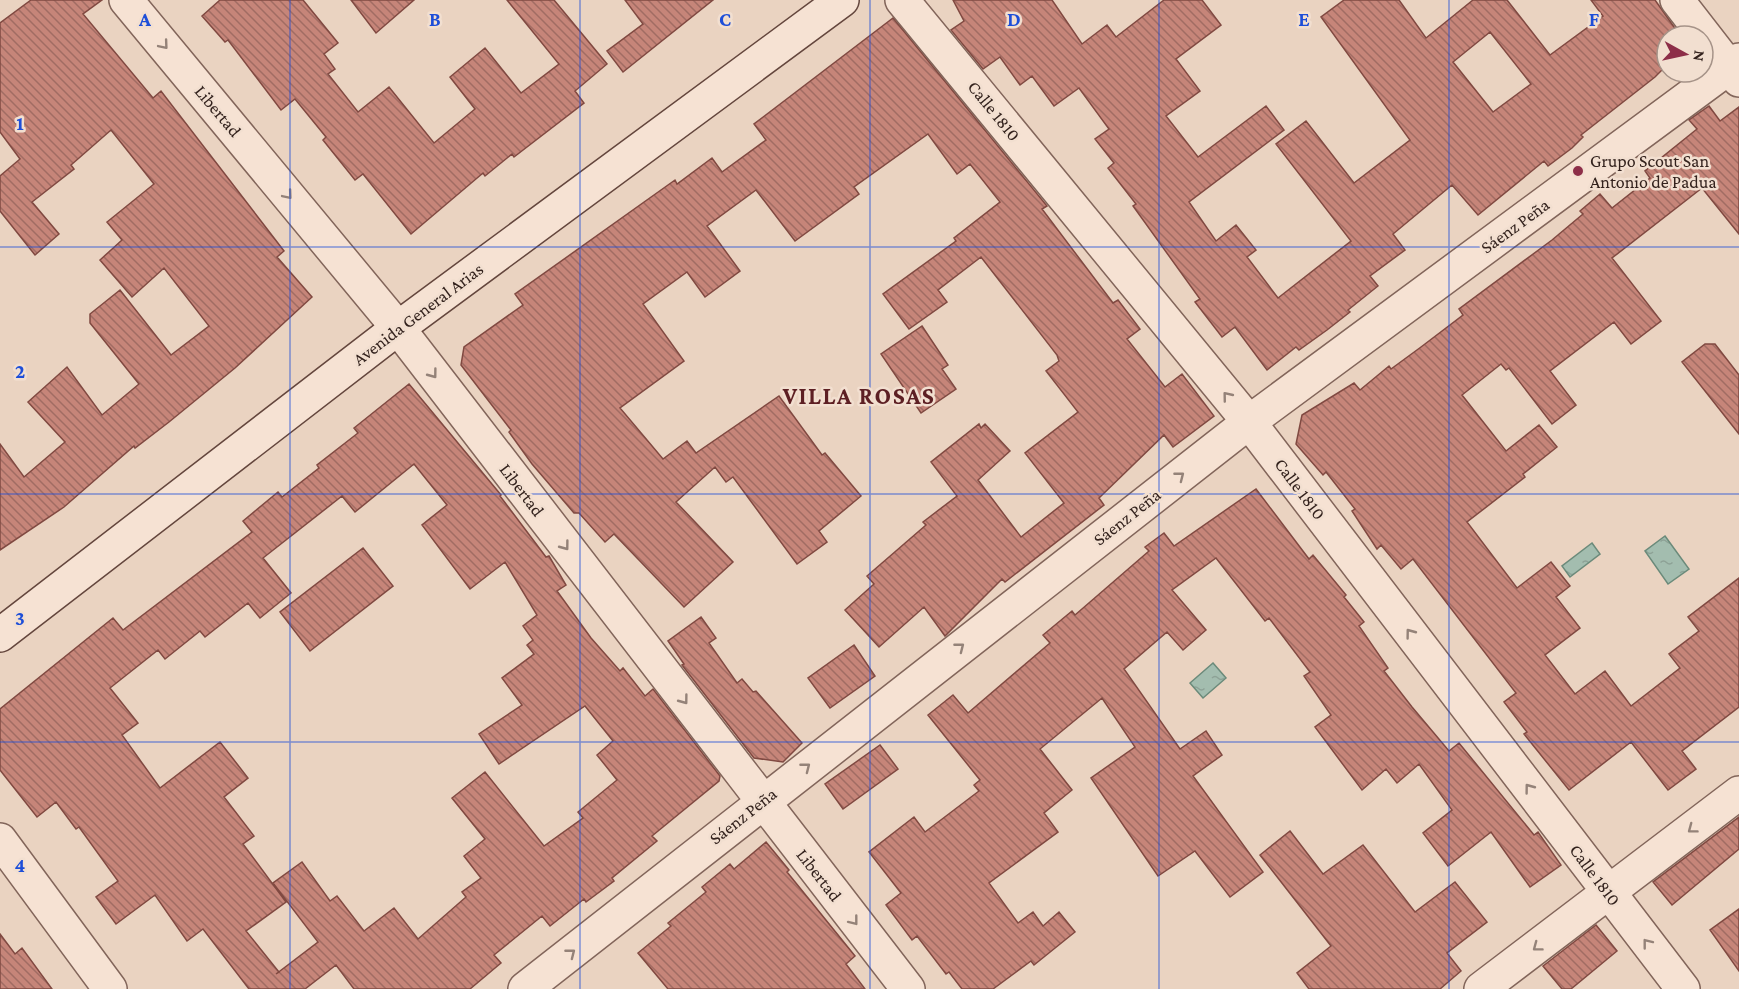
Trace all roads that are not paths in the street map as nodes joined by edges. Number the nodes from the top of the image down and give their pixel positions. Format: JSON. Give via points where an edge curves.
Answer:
{"nodes":[{"id":1,"x":126,"y":0,"type":"edge"},
{"id":2,"x":842,"y":0,"type":"edge"},
{"id":3,"x":902,"y":0,"type":"edge"},
{"id":4,"x":1677,"y":0,"type":"edge"},
{"id":5,"x":1736,"y":69,"type":"edge"},
{"id":6,"x":398,"y":328,"type":"junction"},
{"id":7,"x":1249,"y":422,"type":"junction"},
{"id":8,"x":0,"y":635,"type":"edge"},
{"id":9,"x":1739,"y":793,"type":"edge"},
{"id":10,"x":762,"y":802,"type":"junction"},
{"id":11,"x":0,"y":840,"type":"edge"},
{"id":12,"x":1609,"y":892,"type":"junction"},
{"id":13,"x":110,"y":989,"type":"edge"},
{"id":14,"x":525,"y":989,"type":"edge"},
{"id":15,"x":908,"y":989,"type":"edge"},
{"id":16,"x":1481,"y":989,"type":"edge"},
{"id":17,"x":1683,"y":989,"type":"edge"}],
"edges":[{"from":1,"to":6,"type":"street","name":"Libertad","one_way":true},
{"from":2,"to":6,"type":"street","name":"Avenida General Arias"},
{"from":7,"to":3,"type":"street","name":"Calle 1810","one_way":true},
{"from":4,"to":5,"type":"street"},
{"from":5,"to":7,"type":"street","name":"Sáenz Peña"},
{"from":6,"to":8,"type":"street","name":"Avenida General Arias"},
{"from":6,"to":10,"type":"street","name":"Libertad","one_way":true},
{"from":10,"to":7,"type":"street","name":"Sáenz Peña","one_way":true},
{"from":12,"to":7,"type":"street","name":"Calle 1810","one_way":true},
{"from":9,"to":12,"type":"street","one_way":true},
{"from":14,"to":10,"type":"street","name":"Sáenz Peña","one_way":true},
{"from":10,"to":15,"type":"street","name":"Libertad","one_way":true},
{"from":11,"to":13,"type":"street"},
{"from":12,"to":16,"type":"street","one_way":true},
{"from":17,"to":12,"type":"street","name":"Calle 1810","one_way":true}]}
